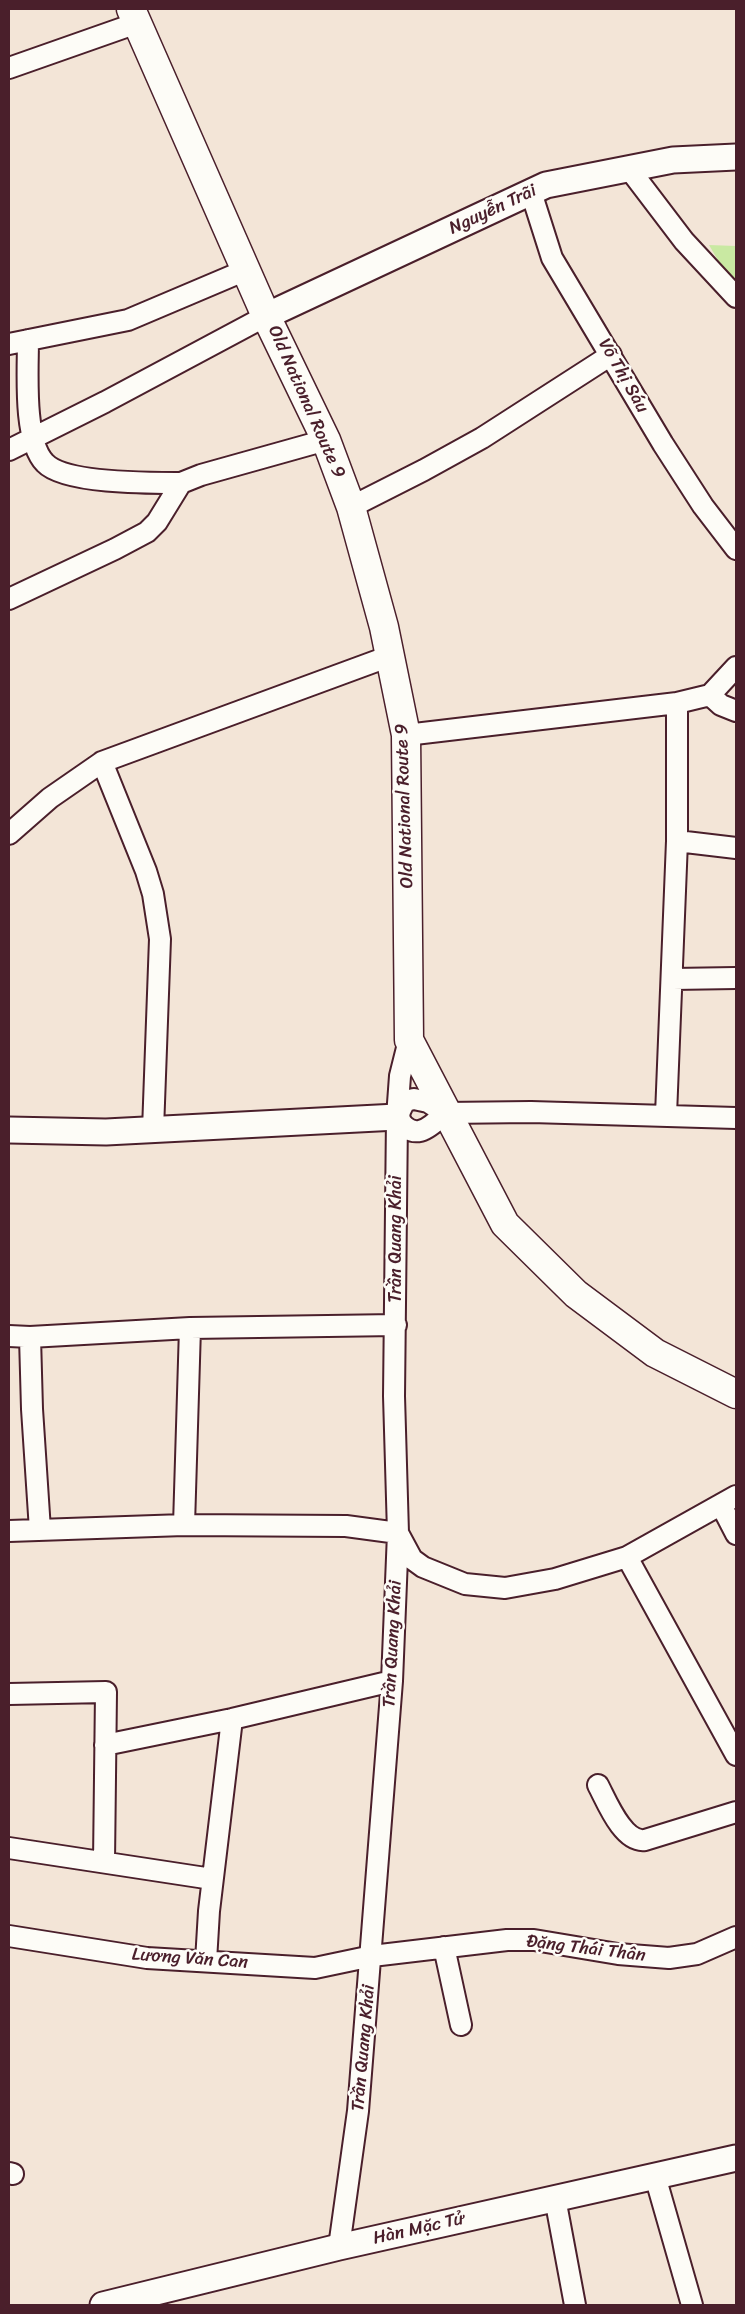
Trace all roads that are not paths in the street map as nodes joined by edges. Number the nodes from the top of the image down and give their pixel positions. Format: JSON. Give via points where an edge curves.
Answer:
{"nodes":[{"id":1,"x":134,"y":16,"type":"edge"},
{"id":2,"x":9,"y":68,"type":"edge"},
{"id":3,"x":736,"y":157,"type":"edge"},
{"id":4,"x":630,"y":170,"type":"junction"},
{"id":5,"x":531,"y":192,"type":"junction"},
{"id":6,"x":246,"y":270,"type":"junction"},
{"id":7,"x":736,"y":297,"type":"edge"},
{"id":8,"x":266,"y":316,"type":"junction"},
{"id":9,"x":18,"y":342,"type":"edge"},
{"id":10,"x":611,"y":355,"type":"junction"},
{"id":11,"x":34,"y":437,"type":"junction"},
{"id":12,"x":326,"y":440,"type":"junction"},
{"id":13,"x":9,"y":450,"type":"edge"},
{"id":14,"x":181,"y":483,"type":"junction"},
{"id":15,"x":351,"y":507,"type":"junction"},
{"id":16,"x":730,"y":530,"type":"edge"},
{"id":17,"x":736,"y":550,"type":"edge"},
{"id":18,"x":9,"y":599,"type":"edge"},
{"id":19,"x":390,"y":656,"type":"junction"},
{"id":20,"x":736,"y":667,"type":"edge"},
{"id":21,"x":710,"y":695,"type":"junction"},
{"id":22,"x":677,"y":703,"type":"junction"},
{"id":23,"x":736,"y":711,"type":"edge"},
{"id":24,"x":406,"y":735,"type":"junction"},
{"id":25,"x":102,"y":762,"type":"junction"},
{"id":26,"x":9,"y":834,"type":"edge"},
{"id":27,"x":677,"y":841,"type":"junction"},
{"id":28,"x":736,"y":848,"type":"edge"},
{"id":29,"x":736,"y":978,"type":"edge"},
{"id":30,"x":673,"y":979,"type":"junction"},
{"id":31,"x":409,"y":1040,"type":"junction"},
{"id":32,"x":445,"y":1113,"type":"junction"},
{"id":33,"x":666,"y":1115,"type":"junction"},
{"id":34,"x":397,"y":1117,"type":"junction"},
{"id":35,"x":736,"y":1118,"type":"edge"},
{"id":36,"x":9,"y":1130,"type":"edge"},
{"id":37,"x":153,"y":1130,"type":"junction"},
{"id":38,"x":396,"y":1325,"type":"junction"},
{"id":39,"x":190,"y":1328,"type":"junction"},
{"id":40,"x":9,"y":1336,"type":"edge"},
{"id":41,"x":30,"y":1337,"type":"junction"},
{"id":42,"x":736,"y":1394,"type":"edge"},
{"id":43,"x":729,"y":1500,"type":"edge"},
{"id":44,"x":184,"y":1525,"type":"junction"},
{"id":45,"x":40,"y":1530,"type":"junction"},
{"id":46,"x":9,"y":1531,"type":"edge"},
{"id":47,"x":398,"y":1534,"type":"junction"},
{"id":48,"x":736,"y":1534,"type":"edge"},
{"id":49,"x":627,"y":1557,"type":"junction"},
{"id":50,"x":392,"y":1681,"type":"junction"},
{"id":51,"x":9,"y":1694,"type":"edge"},
{"id":52,"x":232,"y":1719,"type":"junction"},
{"id":53,"x":105,"y":1745,"type":"junction"},
{"id":54,"x":736,"y":1755,"type":"edge"},
{"id":55,"x":598,"y":1785,"type":"dead end"},
{"id":56,"x":736,"y":1812,"type":"edge"},
{"id":57,"x":9,"y":1848,"type":"edge"},
{"id":58,"x":104,"y":1862,"type":"junction"},
{"id":59,"x":212,"y":1878,"type":"junction"},
{"id":60,"x":9,"y":1936,"type":"edge"},
{"id":61,"x":736,"y":1937,"type":"edge"},
{"id":62,"x":444,"y":1947,"type":"junction"},
{"id":63,"x":372,"y":1956,"type":"junction"},
{"id":64,"x":206,"y":1961,"type":"junction"},
{"id":65,"x":461,"y":2025,"type":"dead end"},
{"id":66,"x":736,"y":2158,"type":"edge"},
{"id":67,"x":655,"y":2176,"type":"junction"},
{"id":68,"x":555,"y":2198,"type":"junction"},
{"id":69,"x":339,"y":2247,"type":"junction"},
{"id":70,"x":103,"y":2305,"type":"edge"},
{"id":71,"x":575,"y":2305,"type":"edge"},
{"id":72,"x":692,"y":2305,"type":"edge"}],
"edges":[{"from":1,"to":2,"type":"street"},
{"from":1,"to":6,"type":"main road","name":"Old National Route 9"},
{"from":3,"to":4,"type":"street","name":"Nguyễn Trãi","via":[[673,160]]},
{"from":4,"to":5,"type":"street","name":"Nguyễn Trãi","via":[[546,185]]},
{"from":4,"to":7,"type":"street","via":[[684,241]]},
{"from":5,"to":8,"type":"street","name":"Nguyễn Trãi"},
{"from":5,"to":10,"type":"street","name":"Võ Thị Sáu","via":[[552,258]]},
{"from":6,"to":8,"type":"main road","name":"Old National Route 9"},
{"from":6,"to":9,"type":"street","via":[[128,320]]},
{"from":8,"to":11,"type":"street"},
{"from":8,"to":12,"type":"main road","name":"Old National Route 9"},
{"from":9,"to":11,"type":"street","via":[[28,417]]},
{"from":10,"to":15,"type":"street","via":[[482,438]]},
{"from":10,"to":16,"type":"street","name":"Võ Thị Sáu","via":[[703,506]]},
{"from":11,"to":13,"type":"street"},
{"from":11,"to":14,"type":"street","via":[[46,464],[66,473],[98,480]]},
{"from":12,"to":14,"type":"street","via":[[201,474]]},
{"from":12,"to":15,"type":"main road","name":"Old National Route 9"},
{"from":14,"to":18,"type":"street","via":[[157,522],[147,532]]},
{"from":15,"to":19,"type":"main road","name":"Old National Route 9"},
{"from":16,"to":17,"type":"street","name":"Võ Thị Sáu"},
{"from":19,"to":24,"type":"main road","name":"Old National Route 9"},
{"from":19,"to":25,"type":"street"},
{"from":20,"to":21,"type":"street"},
{"from":21,"to":22,"type":"street"},
{"from":21,"to":23,"type":"street"},
{"from":22,"to":24,"type":"street"},
{"from":22,"to":27,"type":"street"},
{"from":24,"to":31,"type":"main road","name":"Old National Route 9"},
{"from":25,"to":26,"type":"street","via":[[50,798]]},
{"from":25,"to":37,"type":"street","via":[[146,871],[160,939]]},
{"from":27,"to":28,"type":"street"},
{"from":27,"to":30,"type":"street"},
{"from":29,"to":30,"type":"street"},
{"from":30,"to":33,"type":"street"},
{"from":31,"to":32,"type":"main road","name":"Old National Route 9"},
{"from":31,"to":34,"type":"street","name":"Trần Quang Khải","via":[[400,1076]]},
{"from":32,"to":33,"type":"street"},
{"from":32,"to":34,"type":"street","via":[[428,1102],[414,1099],[405,1101]]},
{"from":32,"to":42,"type":"main road","name":"Old National Route 9","via":[[504,1224],[576,1294],[655,1353]]},
{"from":33,"to":35,"type":"street"},
{"from":34,"to":37,"type":"street"},
{"from":34,"to":38,"type":"street","name":"Trần Quang Khải"},
{"from":36,"to":37,"type":"street"},
{"from":38,"to":39,"type":"street"},
{"from":38,"to":47,"type":"street","name":"Trần Quang Khải","via":[[394,1396]]},
{"from":39,"to":41,"type":"street"},
{"from":39,"to":44,"type":"street"},
{"from":40,"to":41,"type":"street"},
{"from":41,"to":45,"type":"street"},
{"from":43,"to":48,"type":"street"},
{"from":43,"to":49,"type":"street"},
{"from":44,"to":45,"type":"street"},
{"from":44,"to":47,"type":"street","via":[[346,1526]]},
{"from":45,"to":46,"type":"street"},
{"from":47,"to":49,"type":"street","via":[[412,1559],[443,1577],[465,1584],[505,1588],[555,1579]]},
{"from":47,"to":50,"type":"street","name":"Trần Quang Khải"},
{"from":49,"to":54,"type":"street"},
{"from":50,"to":52,"type":"street"},
{"from":50,"to":63,"type":"street","name":"Trần Quang Khải"},
{"from":51,"to":53,"type":"street","via":[[106,1692]]},
{"from":52,"to":53,"type":"street"},
{"from":52,"to":59,"type":"street"},
{"from":53,"to":58,"type":"street"},
{"from":55,"to":56,"type":"street","via":[[625,1832],[635,1840],[645,1840]]},
{"from":57,"to":58,"type":"street"},
{"from":58,"to":59,"type":"street"},
{"from":59,"to":64,"type":"street"},
{"from":60,"to":64,"type":"street","name":"Lương Văn Can","via":[[147,1958]]},
{"from":61,"to":62,"type":"street","name":"Đặng Thái Thân","via":[[697,1954],[669,1958],[618,1954],[534,1940]]},
{"from":62,"to":63,"type":"street","name":"Đặng Thái Thân"},
{"from":62,"to":65,"type":"street"},
{"from":63,"to":64,"type":"street","name":"Lương Văn Can","via":[[315,1968]]},
{"from":63,"to":69,"type":"street","name":"Trần Quang Khải","via":[[358,2111]]},
{"from":66,"to":67,"type":"street","name":"Hàn Mặc Tử"},
{"from":67,"to":68,"type":"street","name":"Hàn Mặc Tử"},
{"from":67,"to":72,"type":"street"},
{"from":68,"to":69,"type":"street","name":"Hàn Mặc Tử"},
{"from":68,"to":71,"type":"street"},
{"from":69,"to":70,"type":"street","name":"Hàn Mặc Tử"}]}
